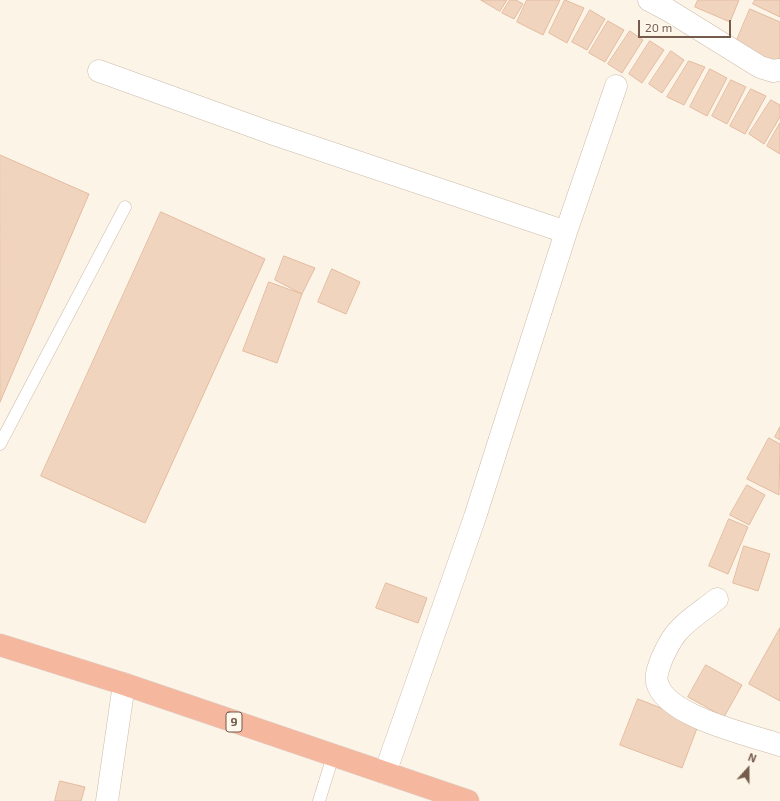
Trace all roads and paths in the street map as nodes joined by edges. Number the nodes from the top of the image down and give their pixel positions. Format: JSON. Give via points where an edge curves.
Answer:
{"nodes":[{"id":1,"x":649,"y":0,"type":"edge"},
{"id":2,"x":671,"y":5,"type":"edge"},
{"id":3,"x":780,"y":70,"type":"edge"},
{"id":4,"x":99,"y":71,"type":"dead end"},
{"id":5,"x":616,"y":86,"type":"dead end"},
{"id":6,"x":125,"y":207,"type":"dead end"},
{"id":7,"x":566,"y":232,"type":"junction"},
{"id":8,"x":0,"y":444,"type":"edge"},
{"id":9,"x":717,"y":599,"type":"dead end"},
{"id":10,"x":0,"y":645,"type":"edge"},
{"id":11,"x":124,"y":684,"type":"junction"},
{"id":12,"x":780,"y":745,"type":"edge"},
{"id":13,"x":333,"y":756,"type":"junction"},
{"id":14,"x":385,"y":773,"type":"junction"},
{"id":15,"x":107,"y":801,"type":"edge"},
{"id":16,"x":319,"y":801,"type":"edge"},
{"id":17,"x":468,"y":801,"type":"edge"}],
"edges":[{"from":1,"to":2,"type":"street"},
{"from":2,"to":3,"type":"street","via":[[760,67],[773,71]]},
{"from":4,"to":7,"type":"street","via":[[271,133]]},
{"from":5,"to":7,"type":"street"},
{"from":6,"to":8,"type":"lane"},
{"from":7,"to":14,"type":"street","via":[[474,517]]},
{"from":9,"to":12,"type":"street","via":[[679,629],[660,664],[656,681],[665,698],[686,712],[708,722]]},
{"from":10,"to":11,"type":"highway","number":"9"},
{"from":11,"to":13,"type":"highway","number":"9"},
{"from":11,"to":15,"type":"street"},
{"from":13,"to":14,"type":"highway","number":"9"},
{"from":13,"to":16,"type":"lane"},
{"from":14,"to":17,"type":"highway","number":"9"}]}
